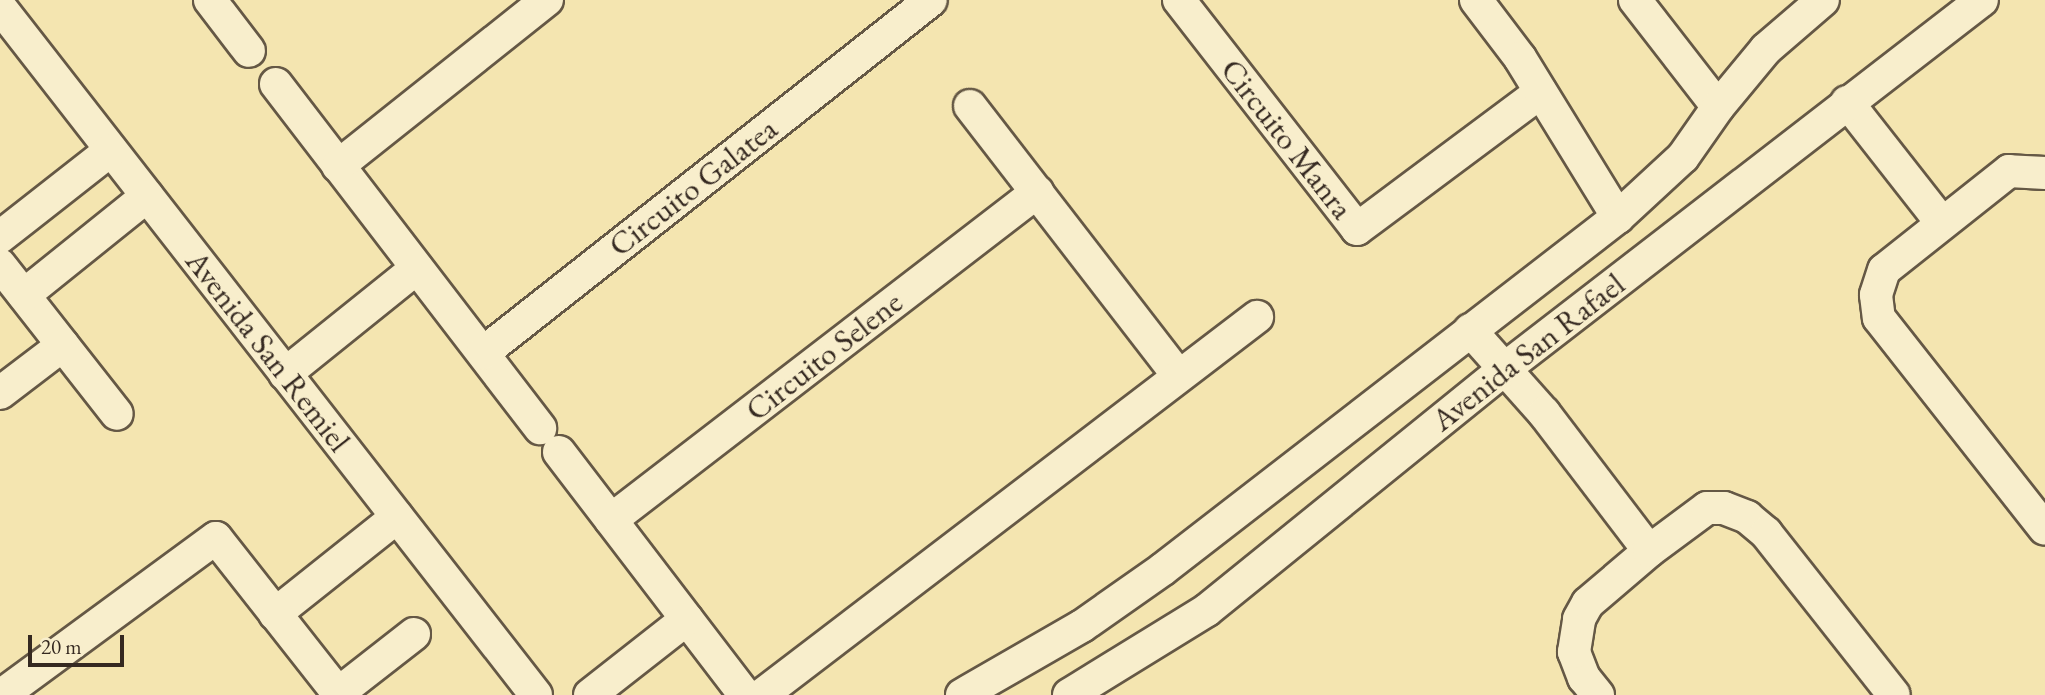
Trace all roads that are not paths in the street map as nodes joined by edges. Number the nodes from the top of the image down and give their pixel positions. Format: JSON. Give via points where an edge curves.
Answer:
{"nodes":[{"id":1,"x":210,"y":0,"type":"edge"},
{"id":2,"x":547,"y":0,"type":"edge"},
{"id":3,"x":931,"y":0,"type":"edge"},
{"id":4,"x":1179,"y":0,"type":"edge"},
{"id":5,"x":1476,"y":0,"type":"edge"},
{"id":6,"x":1635,"y":0,"type":"edge"},
{"id":7,"x":1823,"y":0,"type":"edge"},
{"id":8,"x":1982,"y":0,"type":"edge"},
{"id":9,"x":1,"y":3,"type":"edge"},
{"id":10,"x":896,"y":10,"type":"edge"},
{"id":11,"x":249,"y":51,"type":"dead end"},
{"id":12,"x":276,"y":85,"type":"dead end"},
{"id":13,"x":1541,"y":92,"type":"junction"},
{"id":14,"x":1847,"y":102,"type":"junction"},
{"id":15,"x":970,"y":106,"type":"dead end"},
{"id":16,"x":1718,"y":107,"type":"junction"},
{"id":17,"x":111,"y":150,"type":"junction"},
{"id":18,"x":338,"y":166,"type":"junction"},
{"id":19,"x":2045,"y":173,"type":"edge"},
{"id":20,"x":1037,"y":192,"type":"junction"},
{"id":21,"x":147,"y":196,"type":"junction"},
{"id":22,"x":1618,"y":217,"type":"junction"},
{"id":23,"x":1941,"y":222,"type":"junction"},
{"id":24,"x":0,"y":237,"type":"edge"},
{"id":25,"x":0,"y":265,"type":"edge"},
{"id":26,"x":417,"y":268,"type":"junction"},
{"id":27,"x":24,"y":295,"type":"junction"},
{"id":28,"x":1257,"y":317,"type":"dead end"},
{"id":29,"x":1470,"y":330,"type":"junction"},
{"id":30,"x":63,"y":345,"type":"junction"},
{"id":31,"x":482,"y":353,"type":"junction"},
{"id":32,"x":1503,"y":370,"type":"junction"},
{"id":33,"x":285,"y":374,"type":"junction"},
{"id":34,"x":1179,"y":376,"type":"junction"},
{"id":35,"x":0,"y":393,"type":"edge"},
{"id":36,"x":117,"y":414,"type":"dead end"},
{"id":37,"x":397,"y":517,"type":"junction"},
{"id":38,"x":611,"y":520,"type":"junction"},
{"id":39,"x":2045,"y":529,"type":"edge"},
{"id":40,"x":1649,"y":551,"type":"junction"},
{"id":41,"x":275,"y":614,"type":"junction"},
{"id":42,"x":687,"y":619,"type":"junction"},
{"id":43,"x":414,"y":634,"type":"dead end"},
{"id":44,"x":601,"y":686,"type":"edge"},
{"id":45,"x":337,"y":694,"type":"edge"},
{"id":46,"x":2,"y":695,"type":"edge"},
{"id":47,"x":536,"y":695,"type":"edge"},
{"id":48,"x":745,"y":695,"type":"edge"},
{"id":49,"x":762,"y":695,"type":"edge"},
{"id":50,"x":962,"y":695,"type":"edge"},
{"id":51,"x":1069,"y":695,"type":"edge"},
{"id":52,"x":1598,"y":695,"type":"edge"},
{"id":53,"x":1894,"y":695,"type":"edge"}],
"edges":[{"from":1,"to":11,"type":"street"},
{"from":2,"to":18,"type":"street"},
{"from":3,"to":10,"type":"street","name":"Circuito Galatea"},
{"from":4,"to":13,"type":"street","name":"Circuito Manra","via":[[1357,229]]},
{"from":5,"to":13,"type":"street"},
{"from":6,"to":16,"type":"street"},
{"from":7,"to":16,"type":"street","name":"Avenida San Rafael","via":[[1766,49]]},
{"from":8,"to":14,"type":"street","name":"Avenida San Rafael"},
{"from":9,"to":17,"type":"street","name":"Avenida San Remiel"},
{"from":10,"to":31,"type":"street","name":"Circuito Galatea"},
{"from":12,"to":18,"type":"street"},
{"from":13,"to":22,"type":"street"},
{"from":14,"to":23,"type":"street"},
{"from":14,"to":32,"type":"street","name":"Avenida San Rafael"},
{"from":15,"to":20,"type":"street"},
{"from":16,"to":22,"type":"street","name":"Avenida San Rafael","via":[[1683,157]]},
{"from":17,"to":21,"type":"street","name":"Avenida San Remiel"},
{"from":17,"to":24,"type":"street"},
{"from":18,"to":26,"type":"street"},
{"from":19,"to":23,"type":"street","via":[[2009,171]]},
{"from":20,"to":34,"type":"street"},
{"from":20,"to":38,"type":"street","name":"Circuito Selene"},
{"from":21,"to":27,"type":"street"},
{"from":21,"to":33,"type":"street","name":"Avenida San Remiel"},
{"from":22,"to":29,"type":"street","name":"Avenida San Rafael"},
{"from":23,"to":39,"type":"street","via":[[1884,270],[1876,295],[1879,318]]},
{"from":25,"to":27,"type":"street"},
{"from":26,"to":31,"type":"street"},
{"from":26,"to":33,"type":"street"},
{"from":27,"to":30,"type":"street"},
{"from":28,"to":34,"type":"street"},
{"from":29,"to":32,"type":"street"},
{"from":29,"to":50,"type":"street","name":"Avenida San Rafael","via":[[1163,569],[1082,626]]},
{"from":30,"to":35,"type":"street"},
{"from":30,"to":36,"type":"street"},
{"from":31,"to":38,"type":"street"},
{"from":32,"to":40,"type":"street","via":[[1544,413]]},
{"from":32,"to":51,"type":"street","name":"Avenida San Rafael","via":[[1207,610]]},
{"from":33,"to":37,"type":"street","name":"Avenida San Remiel"},
{"from":34,"to":49,"type":"street"},
{"from":37,"to":41,"type":"street"},
{"from":37,"to":47,"type":"street","name":"Avenida San Remiel"},
{"from":38,"to":42,"type":"street"},
{"from":40,"to":52,"type":"street","via":[[1588,603],[1579,619],[1574,652],[1584,678]]},
{"from":40,"to":53,"type":"street","via":[[1707,508],[1747,517],[1766,533]]},
{"from":41,"to":45,"type":"street"},
{"from":41,"to":46,"type":"street","via":[[216,538]]},
{"from":42,"to":44,"type":"street"},
{"from":42,"to":48,"type":"street"},
{"from":43,"to":45,"type":"street"}]}
